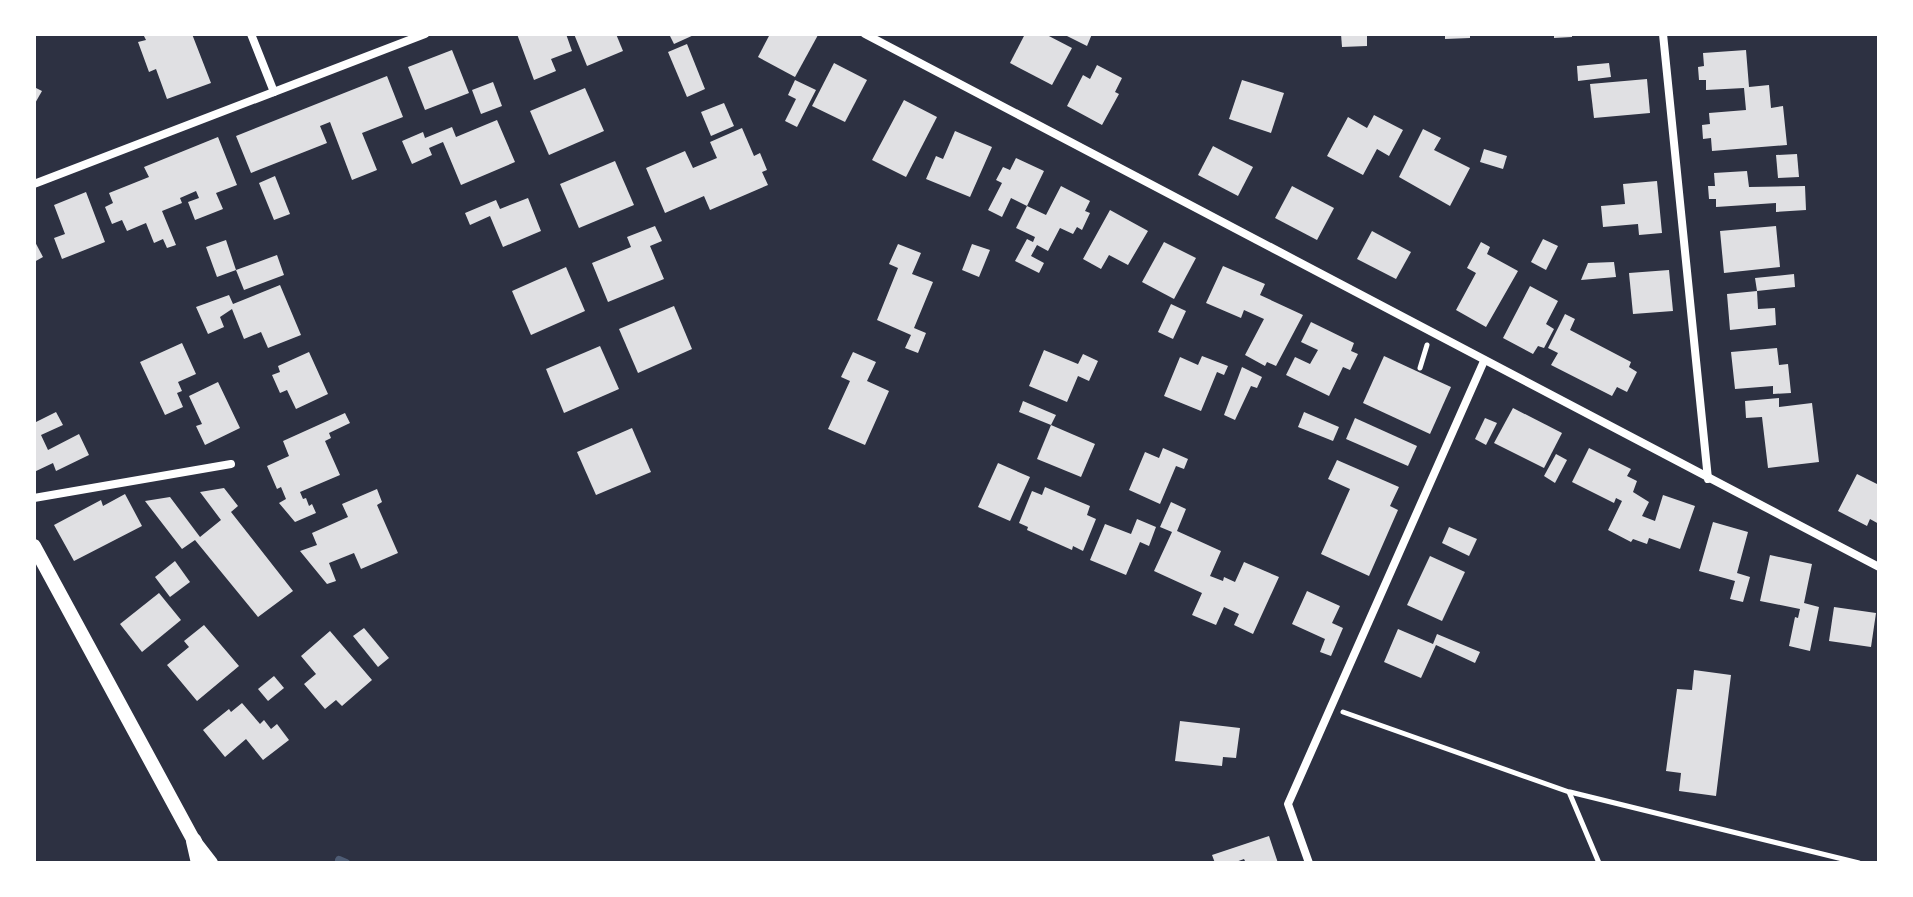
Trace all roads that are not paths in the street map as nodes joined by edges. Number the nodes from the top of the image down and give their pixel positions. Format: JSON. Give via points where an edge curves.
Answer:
{"nodes":[{"id":1,"x":251,"y":34,"type":"edge"},
{"id":2,"x":425,"y":34,"type":"edge"},
{"id":3,"x":865,"y":34,"type":"edge"},
{"id":4,"x":1663,"y":34,"type":"edge"},
{"id":5,"x":274,"y":92,"type":"junction"},
{"id":6,"x":34,"y":184,"type":"edge"},
{"id":7,"x":1484,"y":361,"type":"junction"},
{"id":8,"x":231,"y":464,"type":"dead end"},
{"id":9,"x":1708,"y":479,"type":"junction"},
{"id":10,"x":34,"y":498,"type":"edge"},
{"id":11,"x":34,"y":546,"type":"edge"},
{"id":12,"x":1879,"y":567,"type":"edge"},
{"id":13,"x":194,"y":841,"type":"junction"},
{"id":14,"x":199,"y":863,"type":"edge"},
{"id":15,"x":211,"y":863,"type":"edge"},
{"id":16,"x":1309,"y":863,"type":"edge"}],
"edges":[{"from":1,"to":5,"type":"street"},
{"from":2,"to":5,"type":"street"},
{"from":3,"to":7,"type":"street"},
{"from":4,"to":9,"type":"street"},
{"from":5,"to":6,"type":"street"},
{"from":7,"to":9,"type":"street"},
{"from":7,"to":16,"type":"street","via":[[1288,804]]},
{"from":8,"to":10,"type":"street"},
{"from":9,"to":12,"type":"street"},
{"from":11,"to":13,"type":"street"},
{"from":13,"to":14,"type":"main road"},
{"from":13,"to":15,"type":"street"}]}
